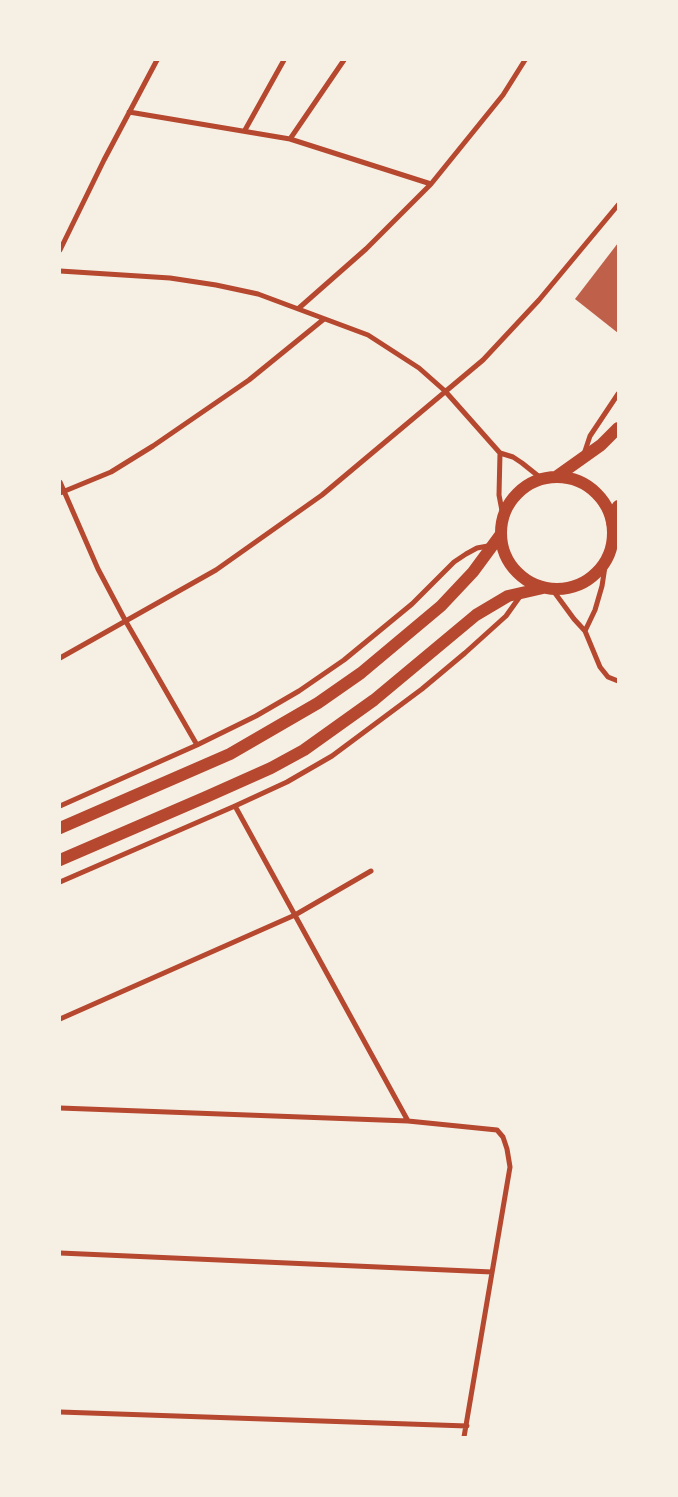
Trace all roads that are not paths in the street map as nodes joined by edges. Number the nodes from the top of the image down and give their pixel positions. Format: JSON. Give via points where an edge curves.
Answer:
{"nodes":[{"id":1,"x":158,"y":60,"type":"edge"},
{"id":2,"x":284,"y":60,"type":"edge"},
{"id":3,"x":344,"y":60,"type":"edge"},
{"id":4,"x":525,"y":60,"type":"edge"},
{"id":5,"x":129,"y":112,"type":"junction"},
{"id":6,"x":245,"y":130,"type":"junction"},
{"id":7,"x":290,"y":139,"type":"junction"},
{"id":8,"x":431,"y":184,"type":"junction"},
{"id":9,"x":618,"y":205,"type":"edge"},
{"id":10,"x":60,"y":250,"type":"edge"},
{"id":11,"x":60,"y":271,"type":"edge"},
{"id":12,"x":299,"y":308,"type":"junction"},
{"id":13,"x":324,"y":319,"type":"junction"},
{"id":14,"x":445,"y":391,"type":"junction"},
{"id":15,"x":618,"y":394,"type":"edge"},
{"id":16,"x":618,"y":428,"type":"edge"},
{"id":17,"x":500,"y":453,"type":"junction"},
{"id":18,"x":582,"y":459,"type":"junction"},
{"id":19,"x":556,"y":477,"type":"junction"},
{"id":20,"x":542,"y":479,"type":"junction"},
{"id":21,"x":60,"y":482,"type":"edge"},
{"id":22,"x":62,"y":492,"type":"edge"},
{"id":23,"x":618,"y":506,"type":"edge"},
{"id":24,"x":504,"y":516,"type":"junction"},
{"id":25,"x":612,"y":524,"type":"junction"},
{"id":26,"x":501,"y":534,"type":"junction"},
{"id":27,"x":491,"y":545,"type":"junction"},
{"id":28,"x":606,"y":560,"type":"junction"},
{"id":29,"x":547,"y":588,"type":"junction"},
{"id":30,"x":523,"y":592,"type":"junction"},
{"id":31,"x":125,"y":620,"type":"junction"},
{"id":32,"x":585,"y":631,"type":"junction"},
{"id":33,"x":60,"y":658,"type":"edge"},
{"id":34,"x":618,"y":681,"type":"edge"},
{"id":35,"x":197,"y":745,"type":"junction"},
{"id":36,"x":60,"y":806,"type":"edge"},
{"id":37,"x":235,"y":806,"type":"junction"},
{"id":38,"x":60,"y":828,"type":"edge"},
{"id":39,"x":60,"y":860,"type":"edge"},
{"id":40,"x":371,"y":871,"type":"dead end"},
{"id":41,"x":60,"y":882,"type":"edge"},
{"id":42,"x":295,"y":915,"type":"junction"},
{"id":43,"x":60,"y":1019,"type":"edge"},
{"id":44,"x":60,"y":1108,"type":"edge"},
{"id":45,"x":408,"y":1121,"type":"junction"},
{"id":46,"x":60,"y":1253,"type":"edge"},
{"id":47,"x":492,"y":1272,"type":"junction"},
{"id":48,"x":60,"y":1412,"type":"edge"},
{"id":49,"x":467,"y":1426,"type":"junction"},
{"id":50,"x":464,"y":1437,"type":"edge"}],
"edges":[{"from":1,"to":5,"type":"street"},
{"from":2,"to":6,"type":"street"},
{"from":3,"to":7,"type":"street"},
{"from":4,"to":8,"type":"street","via":[[503,95]]},
{"from":5,"to":6,"type":"street"},
{"from":5,"to":10,"type":"street"},
{"from":6,"to":7,"type":"street"},
{"from":7,"to":8,"type":"street"},
{"from":8,"to":12,"type":"street","via":[[366,249]]},
{"from":9,"to":14,"type":"street","via":[[539,300],[483,360]]},
{"from":11,"to":12,"type":"street","via":[[216,284]]},
{"from":12,"to":13,"type":"street"},
{"from":13,"to":14,"type":"street","via":[[384,344]]},
{"from":13,"to":22,"type":"street","via":[[249,380],[153,446],[111,472]]},
{"from":14,"to":17,"type":"street"},
{"from":14,"to":31,"type":"street","via":[[322,495],[216,570]]},
{"from":15,"to":18,"type":"street","via":[[590,436]]},
{"from":16,"to":18,"type":"main road"},
{"from":17,"to":20,"type":"street","via":[[513,457]]},
{"from":17,"to":24,"type":"street","via":[[499,495]]},
{"from":18,"to":19,"type":"main road"},
{"from":19,"to":20,"type":"main road"},
{"from":19,"to":25,"type":"main road","via":[[586,485],[607,508]]},
{"from":20,"to":24,"type":"main road","via":[[526,487],[512,500]]},
{"from":21,"to":22,"type":"street"},
{"from":22,"to":31,"type":"street"},
{"from":23,"to":25,"type":"main road"},
{"from":24,"to":26,"type":"main road"},
{"from":25,"to":28,"type":"main road","via":[[612,542]]},
{"from":26,"to":27,"type":"main road"},
{"from":26,"to":29,"type":"main road","via":[[504,552],[512,568],[526,580]]},
{"from":27,"to":35,"type":"street","via":[[477,548],[454,562],[412,604],[299,691]]},
{"from":27,"to":38,"type":"main road","via":[[473,572],[441,606],[361,673],[318,703],[230,754]]},
{"from":28,"to":29,"type":"main road","via":[[583,582],[568,588]]},
{"from":28,"to":32,"type":"street","via":[[595,610]]},
{"from":29,"to":30,"type":"main road"},
{"from":29,"to":32,"type":"street"},
{"from":30,"to":37,"type":"street","via":[[506,616],[376,725],[332,756]]},
{"from":30,"to":39,"type":"main road","via":[[508,596],[476,615],[374,700],[304,750]]},
{"from":31,"to":33,"type":"street"},
{"from":31,"to":35,"type":"street"},
{"from":32,"to":34,"type":"street","via":[[600,667],[608,677]]},
{"from":35,"to":36,"type":"street"},
{"from":37,"to":41,"type":"street"},
{"from":37,"to":42,"type":"street"},
{"from":40,"to":42,"type":"street"},
{"from":42,"to":43,"type":"street"},
{"from":42,"to":45,"type":"street"},
{"from":44,"to":45,"type":"street"},
{"from":45,"to":47,"type":"street","via":[[497,1130],[503,1137],[510,1167]]},
{"from":46,"to":47,"type":"street"},
{"from":47,"to":49,"type":"street"},
{"from":48,"to":49,"type":"street"},
{"from":49,"to":50,"type":"street"}]}
